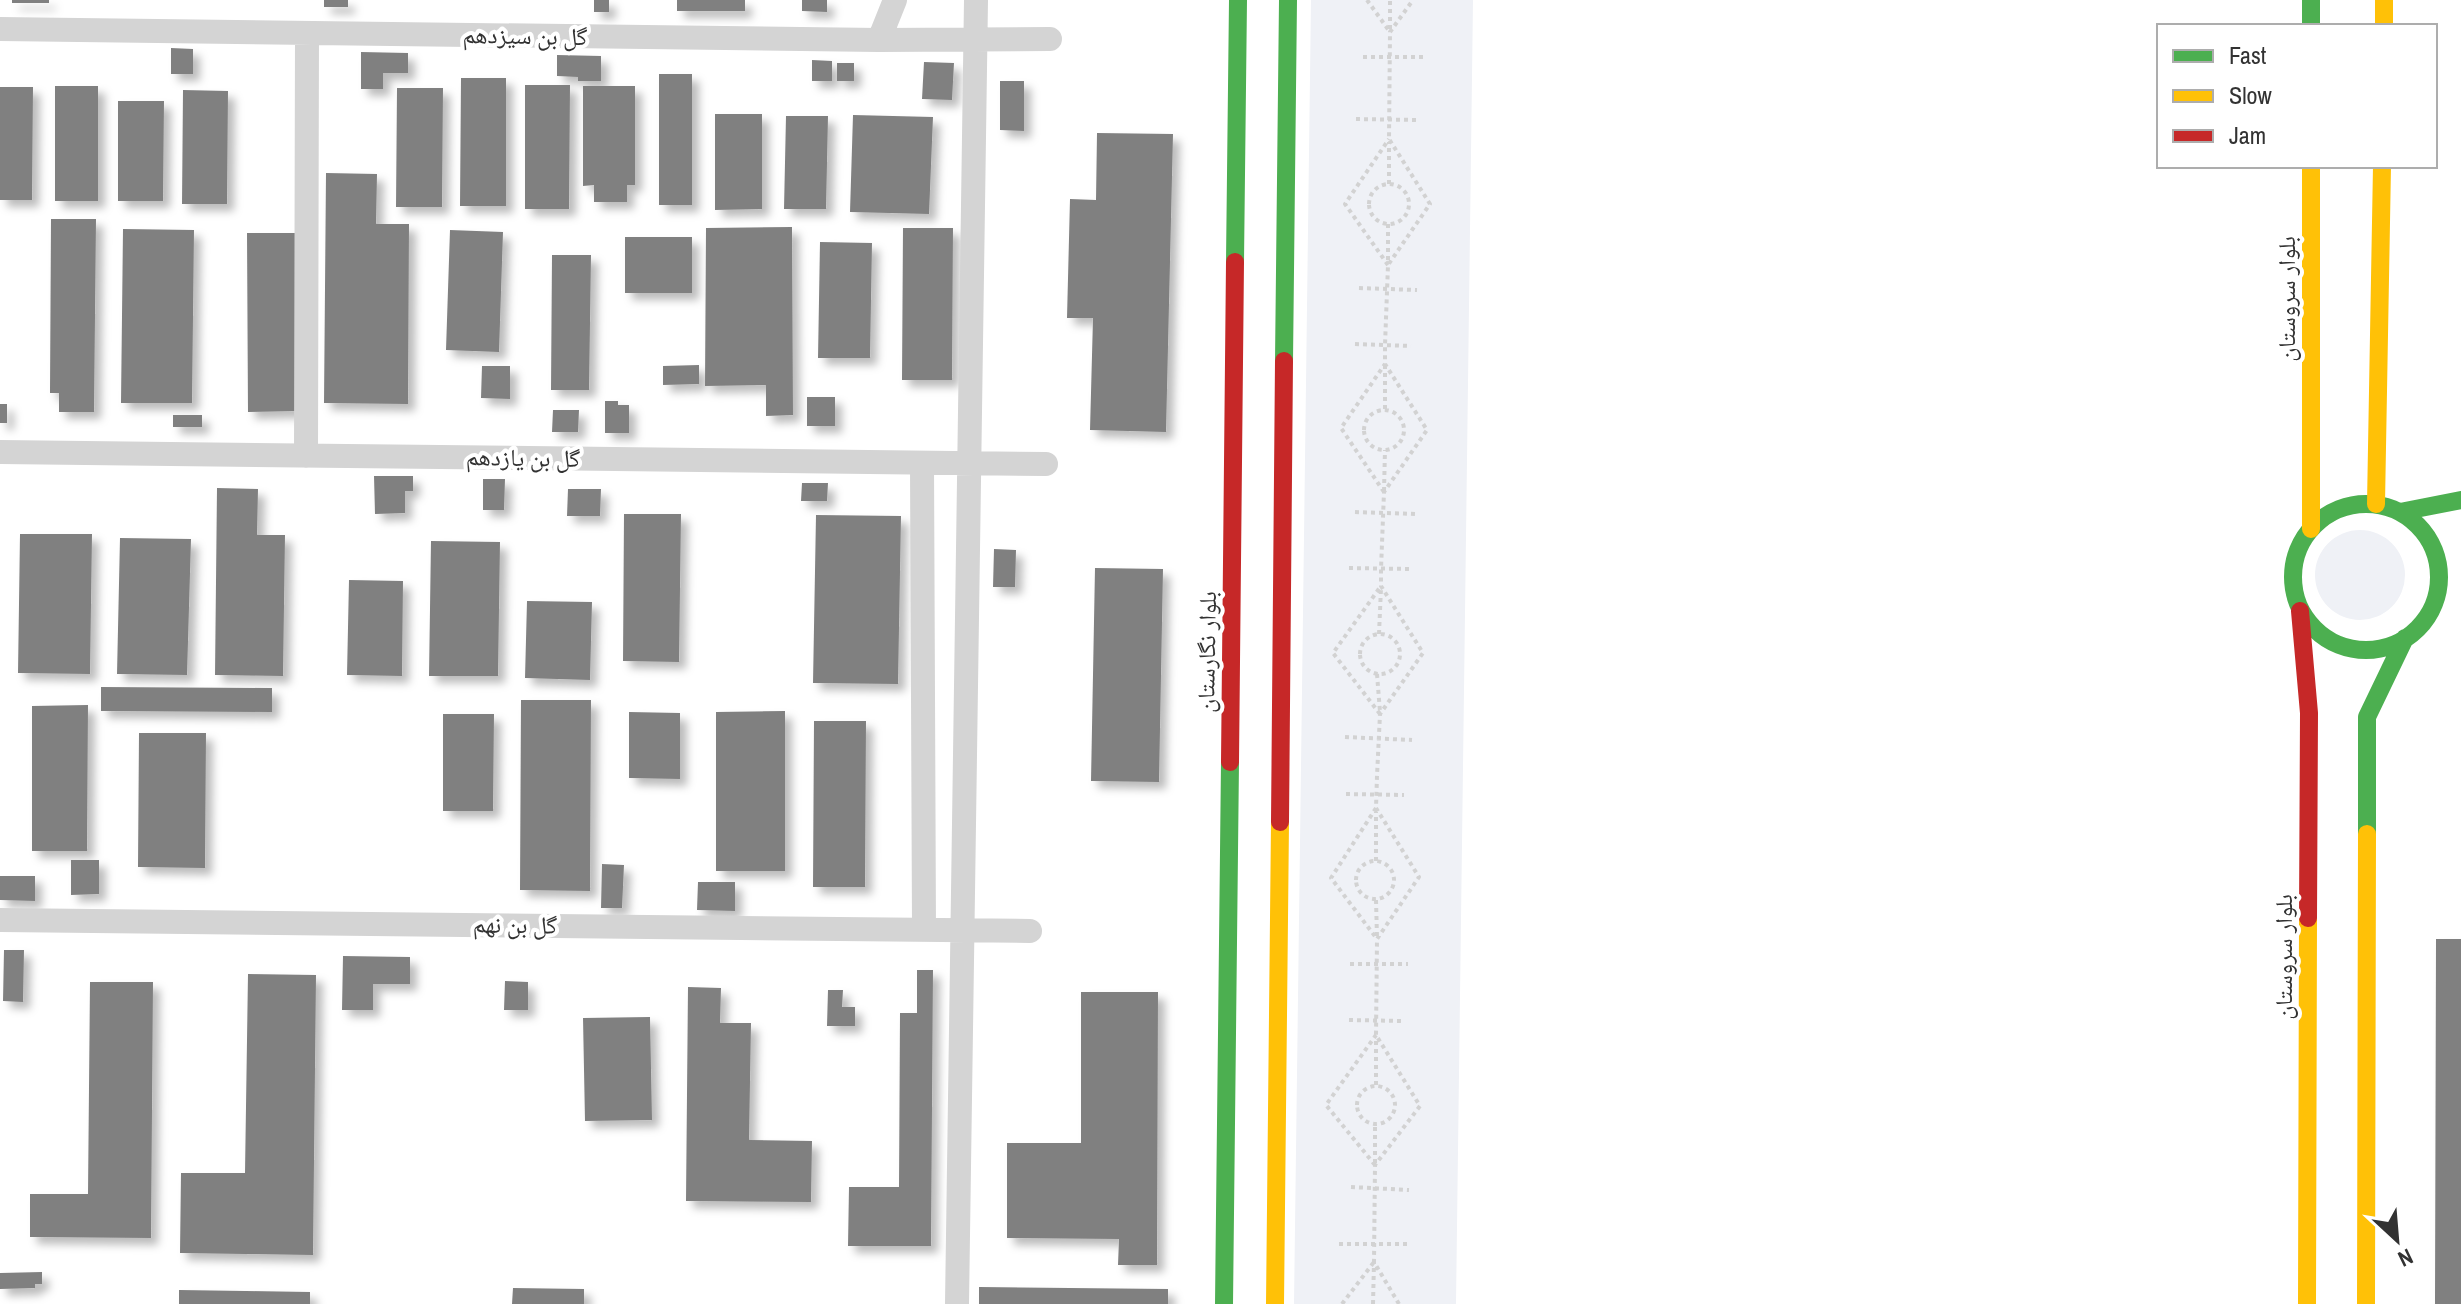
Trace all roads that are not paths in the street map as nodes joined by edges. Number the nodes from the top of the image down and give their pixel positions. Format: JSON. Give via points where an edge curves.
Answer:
{"nodes":[{"id":1,"x":895,"y":0,"type":"edge"},
{"id":2,"x":976,"y":0,"type":"edge"},
{"id":3,"x":1238,"y":0,"type":"edge"},
{"id":4,"x":1288,"y":0,"type":"edge"},
{"id":5,"x":2311,"y":0,"type":"edge"},
{"id":6,"x":2384,"y":0,"type":"edge"},
{"id":7,"x":2311,"y":24,"type":"edge"},
{"id":8,"x":2384,"y":24,"type":"edge"},
{"id":9,"x":0,"y":29,"type":"edge"},
{"id":10,"x":307,"y":33,"type":"junction"},
{"id":11,"x":1050,"y":39,"type":"dead end"},
{"id":12,"x":879,"y":40,"type":"junction"},
{"id":13,"x":976,"y":40,"type":"junction"},
{"id":14,"x":2311,"y":168,"type":"edge"},
{"id":15,"x":2382,"y":168,"type":"edge"},
{"id":16,"x":0,"y":452,"type":"edge"},
{"id":17,"x":306,"y":456,"type":"junction"},
{"id":18,"x":922,"y":463,"type":"junction"},
{"id":19,"x":970,"y":463,"type":"junction"},
{"id":20,"x":1046,"y":464,"type":"dead end"},
{"id":21,"x":2461,"y":500,"type":"edge"},
{"id":22,"x":2376,"y":504,"type":"junction"},
{"id":23,"x":2400,"y":512,"type":"junction"},
{"id":24,"x":2311,"y":529,"type":"junction"},
{"id":25,"x":2461,"y":585,"type":"edge"},
{"id":26,"x":2438,"y":592,"type":"junction"},
{"id":27,"x":2300,"y":611,"type":"junction"},
{"id":28,"x":2405,"y":638,"type":"junction"},
{"id":29,"x":0,"y":920,"type":"edge"},
{"id":30,"x":924,"y":929,"type":"junction"},
{"id":31,"x":963,"y":929,"type":"junction"},
{"id":32,"x":1030,"y":931,"type":"dead end"},
{"id":33,"x":957,"y":1304,"type":"edge"},
{"id":34,"x":1224,"y":1304,"type":"edge"},
{"id":35,"x":1275,"y":1304,"type":"edge"},
{"id":36,"x":2307,"y":1304,"type":"edge"},
{"id":37,"x":2366,"y":1304,"type":"edge"}],
"edges":[{"from":1,"to":12,"type":"street"},
{"from":2,"to":13,"type":"street"},
{"from":3,"to":34,"type":"street","name":"بلوار نگارستان"},
{"from":4,"to":35,"type":"street"},
{"from":5,"to":7,"type":"street"},
{"from":6,"to":8,"type":"street"},
{"from":9,"to":10,"type":"street","name":"گل بن سیزدهم"},
{"from":10,"to":12,"type":"street","name":"گل بن سیزدهم"},
{"from":10,"to":17,"type":"street"},
{"from":11,"to":13,"type":"street","name":"گل بن سیزدهم"},
{"from":12,"to":13,"type":"street","name":"گل بن سیزدهم"},
{"from":13,"to":19,"type":"street"},
{"from":14,"to":24,"type":"street","name":"بلوار سروستان"},
{"from":15,"to":22,"type":"street"},
{"from":16,"to":17,"type":"street","name":"گل بن یازدهم"},
{"from":17,"to":18,"type":"street","name":"گل بن یازدهم"},
{"from":18,"to":19,"type":"street","name":"گل بن یازدهم"},
{"from":18,"to":30,"type":"street"},
{"from":19,"to":20,"type":"street","name":"گل بن یازدهم"},
{"from":19,"to":31,"type":"street"},
{"from":21,"to":23,"type":"street"},
{"from":22,"to":23,"type":"street"},
{"from":22,"to":24,"type":"street","via":[[2330,513]]},
{"from":23,"to":26,"type":"street","via":[[2419,526],[2432,546],[2439,568]]},
{"from":24,"to":27,"type":"street","via":[[2293,568]]},
{"from":25,"to":26,"type":"street"},
{"from":26,"to":28,"type":"street","via":[[2420,626]]},
{"from":27,"to":28,"type":"street","via":[[2335,644],[2383,648]]},
{"from":27,"to":36,"type":"street","name":"بلوار سروستان","via":[[2309,713]]},
{"from":28,"to":37,"type":"street","via":[[2367,717]]},
{"from":29,"to":30,"type":"street","name":"گل بن نهم"},
{"from":30,"to":31,"type":"street","name":"گل بن نهم"},
{"from":31,"to":32,"type":"street","name":"گل بن نهم"},
{"from":31,"to":33,"type":"street"}]}
